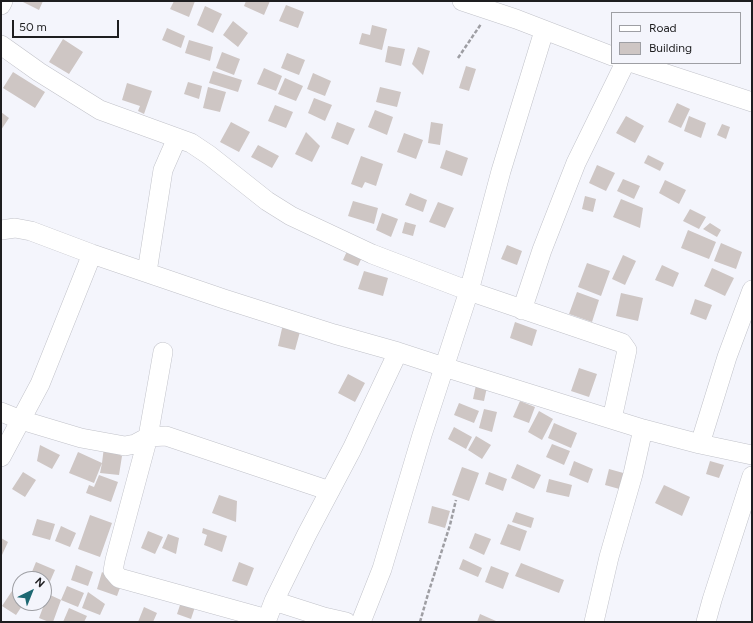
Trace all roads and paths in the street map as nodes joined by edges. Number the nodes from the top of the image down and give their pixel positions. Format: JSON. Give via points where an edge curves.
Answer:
{"nodes":[{"id":1,"x":3,"y":1,"type":"edge"},
{"id":2,"x":462,"y":1,"type":"edge"},
{"id":3,"x":1,"y":5,"type":"edge"},
{"id":4,"x":494,"y":6,"type":"edge"},
{"id":5,"x":544,"y":31,"type":"junction"},
{"id":6,"x":1,"y":45,"type":"edge"},
{"id":7,"x":611,"y":56,"type":"edge"},
{"id":8,"x":458,"y":58,"type":"dead end"},
{"id":9,"x":624,"y":64,"type":"edge"},
{"id":10,"x":636,"y":64,"type":"edge"},
{"id":11,"x":752,"y":102,"type":"edge"},
{"id":12,"x":177,"y":138,"type":"junction"},
{"id":13,"x":1,"y":230,"type":"edge"},
{"id":14,"x":92,"y":254,"type":"junction"},
{"id":15,"x":147,"y":272,"type":"junction"},
{"id":16,"x":752,"y":290,"type":"edge"},
{"id":17,"x":468,"y":291,"type":"junction"},
{"id":18,"x":522,"y":310,"type":"junction"},
{"id":19,"x":163,"y":352,"type":"dead end"},
{"id":20,"x":398,"y":352,"type":"junction"},
{"id":21,"x":444,"y":368,"type":"junction"},
{"id":22,"x":1,"y":412,"type":"edge"},
{"id":23,"x":612,"y":419,"type":"junction"},
{"id":24,"x":21,"y":420,"type":"junction"},
{"id":25,"x":643,"y":429,"type":"junction"},
{"id":26,"x":148,"y":437,"type":"junction"},
{"id":27,"x":700,"y":444,"type":"junction"},
{"id":28,"x":752,"y":455,"type":"edge"},
{"id":29,"x":1,"y":457,"type":"edge"},
{"id":30,"x":752,"y":476,"type":"edge"},
{"id":31,"x":330,"y":491,"type":"junction"},
{"id":32,"x":456,"y":500,"type":"dead end"},
{"id":33,"x":274,"y":601,"type":"junction"},
{"id":34,"x":267,"y":621,"type":"edge"},
{"id":35,"x":346,"y":622,"type":"edge"},
{"id":36,"x":361,"y":622,"type":"edge"},
{"id":37,"x":420,"y":622,"type":"edge"},
{"id":38,"x":594,"y":622,"type":"edge"},
{"id":39,"x":706,"y":622,"type":"edge"}],
"edges":[{"from":1,"to":3,"type":"street"},
{"from":2,"to":4,"type":"street"},
{"from":4,"to":5,"type":"street"},
{"from":4,"to":8,"type":"path"},
{"from":5,"to":7,"type":"street"},
{"from":5,"to":17,"type":"street"},
{"from":6,"to":12,"type":"street","via":[[100,110]]},
{"from":9,"to":18,"type":"street","via":[[576,163]]},
{"from":10,"to":11,"type":"street"},
{"from":12,"to":15,"type":"street","via":[[163,170]]},
{"from":12,"to":17,"type":"street","via":[[191,143],[209,155],[267,201],[291,216],[372,254]]},
{"from":13,"to":14,"type":"street","via":[[14,228],[31,231]]},
{"from":14,"to":15,"type":"street"},
{"from":14,"to":24,"type":"street","via":[[40,384]]},
{"from":15,"to":20,"type":"street","via":[[224,299]]},
{"from":16,"to":27,"type":"street"},
{"from":17,"to":18,"type":"street"},
{"from":17,"to":21,"type":"street"},
{"from":18,"to":23,"type":"street","via":[[622,343],[627,350]]},
{"from":19,"to":26,"type":"street"},
{"from":20,"to":21,"type":"street"},
{"from":20,"to":31,"type":"street"},
{"from":21,"to":23,"type":"street"},
{"from":21,"to":36,"type":"street","via":[[382,568]]},
{"from":22,"to":24,"type":"street"},
{"from":23,"to":25,"type":"street"},
{"from":24,"to":26,"type":"street","via":[[81,438],[125,446],[136,444]]},
{"from":24,"to":29,"type":"street"},
{"from":25,"to":27,"type":"street"},
{"from":25,"to":38,"type":"street","via":[[633,474],[608,557]]},
{"from":26,"to":31,"type":"street","via":[[166,436]]},
{"from":26,"to":34,"type":"street","via":[[113,571],[120,578]]},
{"from":27,"to":28,"type":"street"},
{"from":30,"to":39,"type":"street"},
{"from":31,"to":33,"type":"street"},
{"from":32,"to":37,"type":"path"},
{"from":33,"to":34,"type":"street"},
{"from":33,"to":35,"type":"street"}]}
